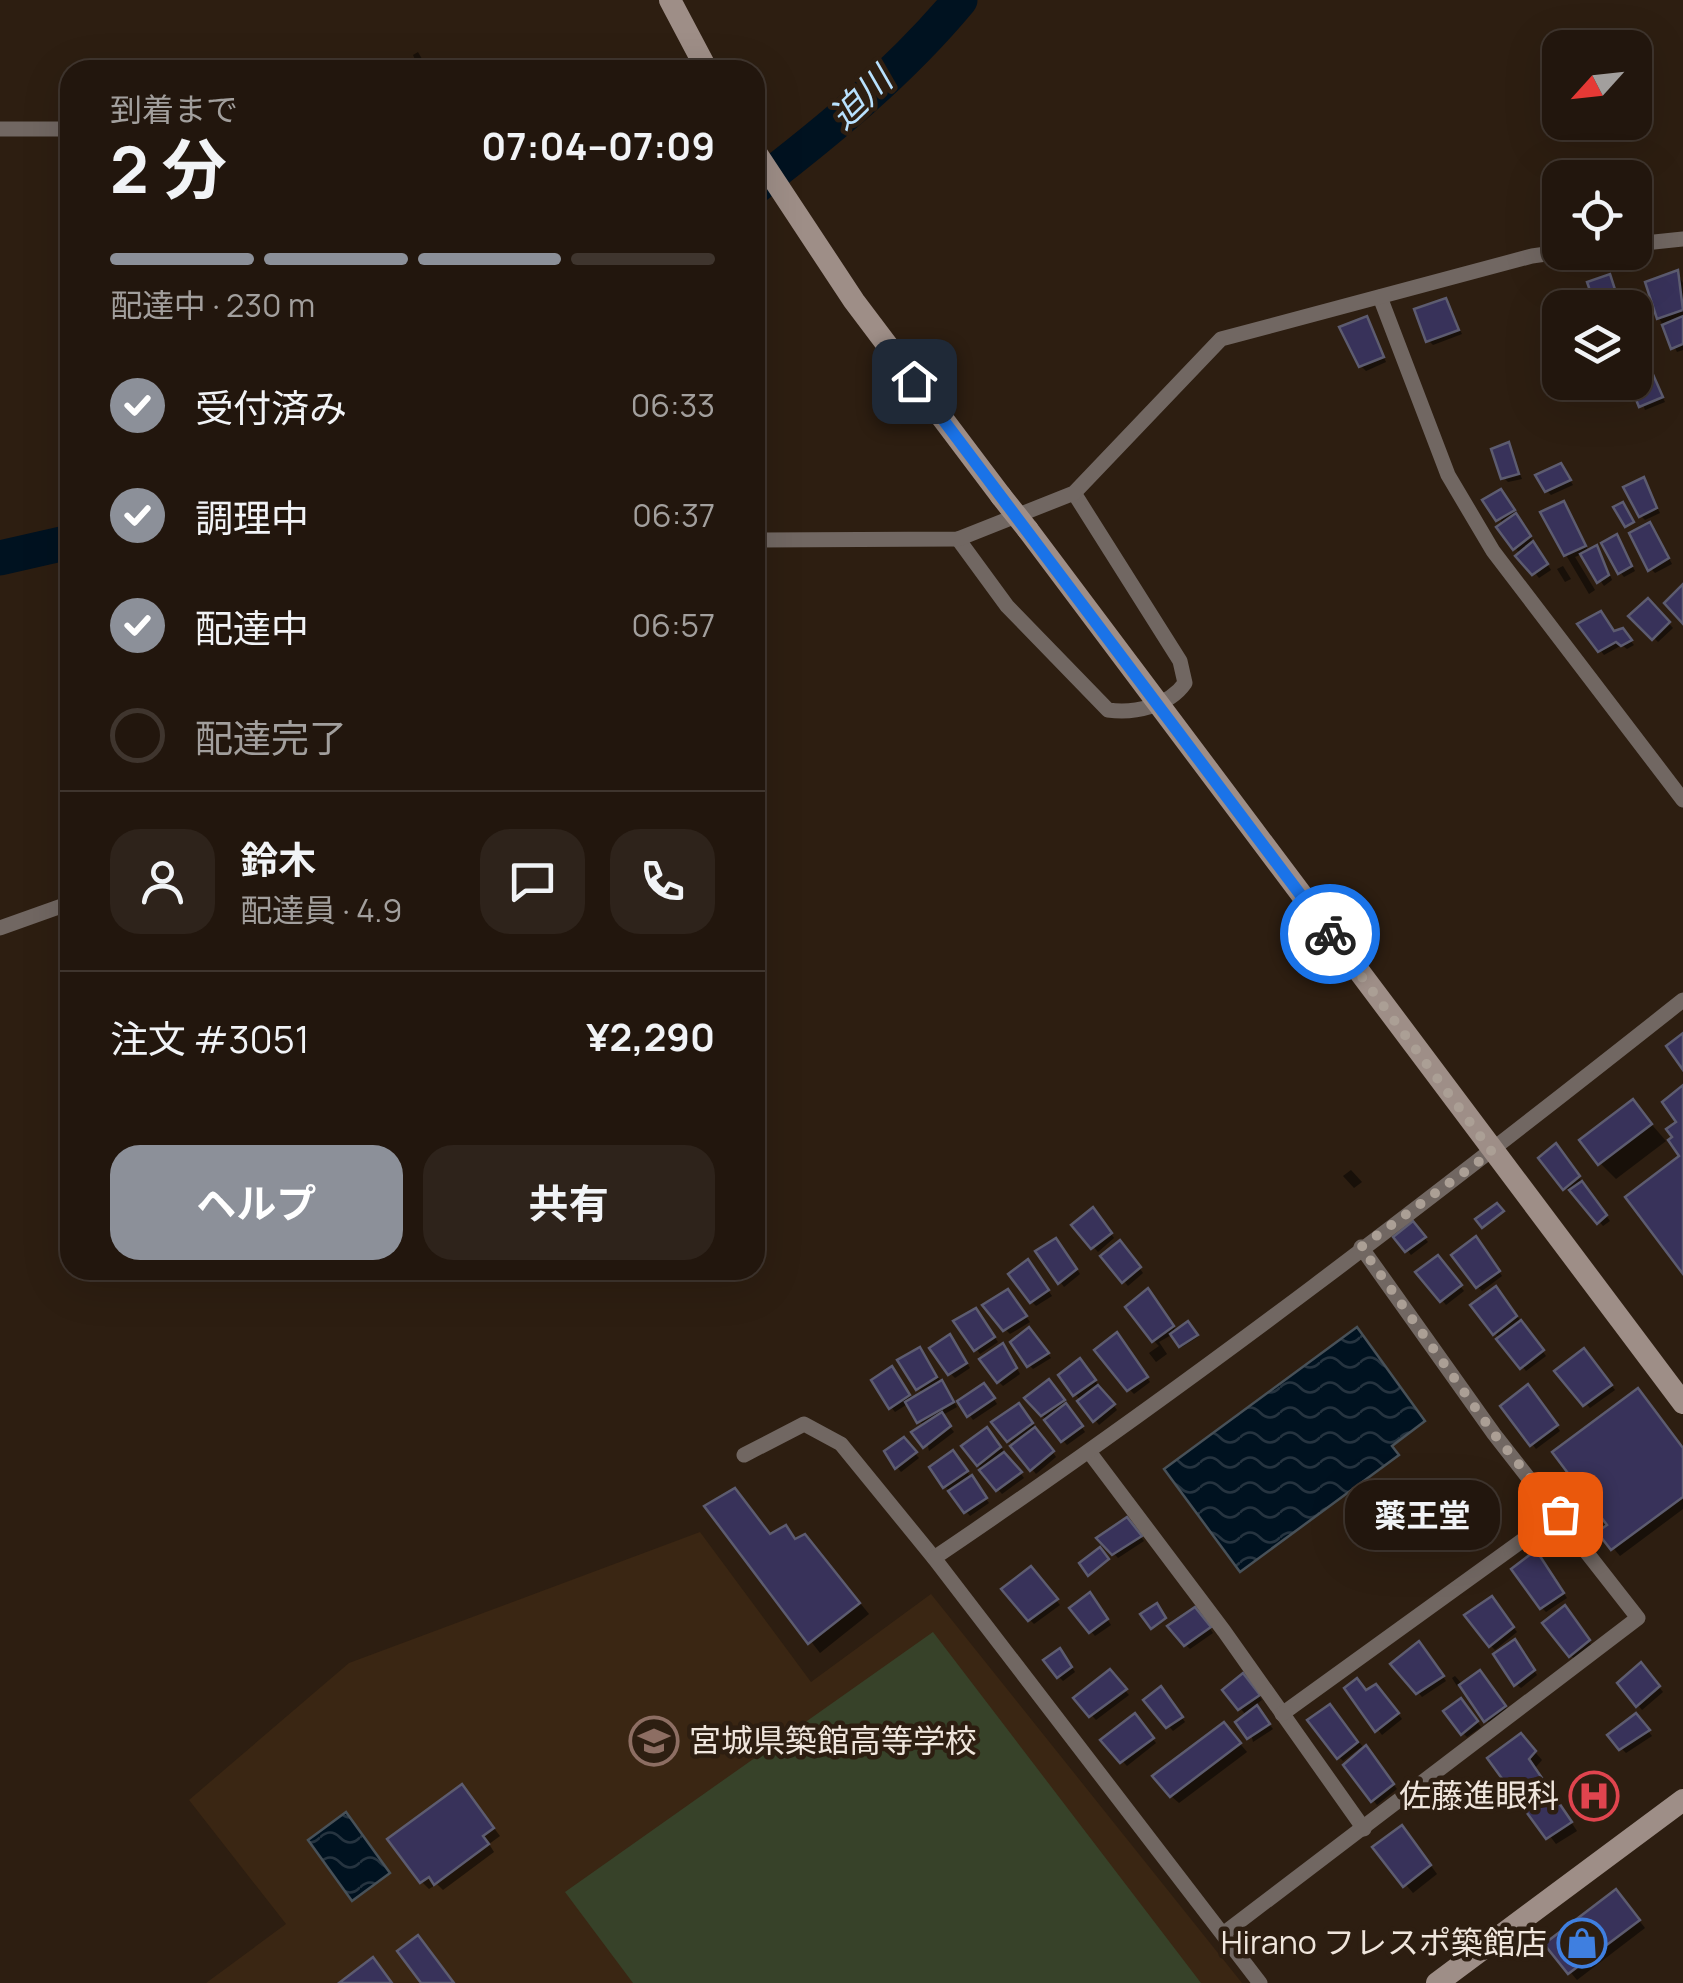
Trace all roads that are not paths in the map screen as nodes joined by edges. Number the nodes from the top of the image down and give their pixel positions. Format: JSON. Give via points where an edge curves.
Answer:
{"nodes":[{"id":1,"x":670,"y":0,"type":"edge"},
{"id":2,"x":703,"y":60,"type":"edge"},
{"id":3,"x":0,"y":129,"type":"edge"},
{"id":4,"x":60,"y":129,"type":"edge"},
{"id":5,"x":765,"y":165,"type":"edge"},
{"id":6,"x":1683,"y":239,"type":"edge"},
{"id":7,"x":1652,"y":242,"type":"edge"},
{"id":8,"x":1542,"y":255,"type":"edge"},
{"id":9,"x":1380,"y":297,"type":"junction"},
{"id":10,"x":1074,"y":493,"type":"junction"},
{"id":11,"x":958,"y":538,"type":"junction"},
{"id":12,"x":765,"y":540,"type":"edge"},
{"id":13,"x":1157,"y":704,"type":"junction"},
{"id":14,"x":1683,"y":800,"type":"edge"},
{"id":15,"x":60,"y":907,"type":"edge"},
{"id":16,"x":0,"y":928,"type":"edge"},
{"id":17,"x":1683,"y":1000,"type":"edge"},
{"id":18,"x":1492,"y":1152,"type":"junction"},
{"id":19,"x":1361,"y":1247,"type":"junction"},
{"id":20,"x":1683,"y":1403,"type":"edge"},
{"id":21,"x":1090,"y":1453,"type":"junction"},
{"id":22,"x":744,"y":1455,"type":"dead end"},
{"id":23,"x":1560,"y":1514,"type":"junction"},
{"id":24,"x":934,"y":1558,"type":"junction"},
{"id":25,"x":1282,"y":1714,"type":"junction"},
{"id":26,"x":1683,"y":1800,"type":"edge"},
{"id":27,"x":1364,"y":1830,"type":"junction"},
{"id":28,"x":1223,"y":1934,"type":"junction"},
{"id":29,"x":1260,"y":1983,"type":"edge"},
{"id":30,"x":1437,"y":1983,"type":"edge"}],
"edges":[{"from":1,"to":2,"type":"street"},
{"from":3,"to":4,"type":"street"},
{"from":5,"to":13,"type":"street","bridge":true,"via":[[854,300]]},
{"from":6,"to":7,"type":"street"},
{"from":8,"to":9,"type":"street"},
{"from":9,"to":10,"type":"street","via":[[1221,340]]},
{"from":9,"to":14,"type":"street","via":[[1448,475],[1493,551]]},
{"from":10,"to":11,"type":"street"},
{"from":10,"to":13,"type":"street","via":[[1185,674],[1179,692]]},
{"from":11,"to":12,"type":"street"},
{"from":11,"to":13,"type":"street","via":[[1007,606],[1108,710]]},
{"from":13,"to":18,"type":"street"},
{"from":15,"to":16,"type":"street"},
{"from":17,"to":18,"type":"street"},
{"from":18,"to":19,"type":"street"},
{"from":18,"to":20,"type":"street"},
{"from":19,"to":21,"type":"street"},
{"from":19,"to":23,"type":"street","via":[[1494,1434]]},
{"from":21,"to":24,"type":"street"},
{"from":21,"to":25,"type":"street"},
{"from":22,"to":24,"type":"street","via":[[804,1424],[841,1444]]},
{"from":23,"to":25,"type":"street"},
{"from":23,"to":27,"type":"street","via":[[1638,1618]]},
{"from":24,"to":28,"type":"street"},
{"from":25,"to":27,"type":"street"},
{"from":26,"to":30,"type":"street"},
{"from":27,"to":28,"type":"street"},
{"from":28,"to":29,"type":"street"}]}
